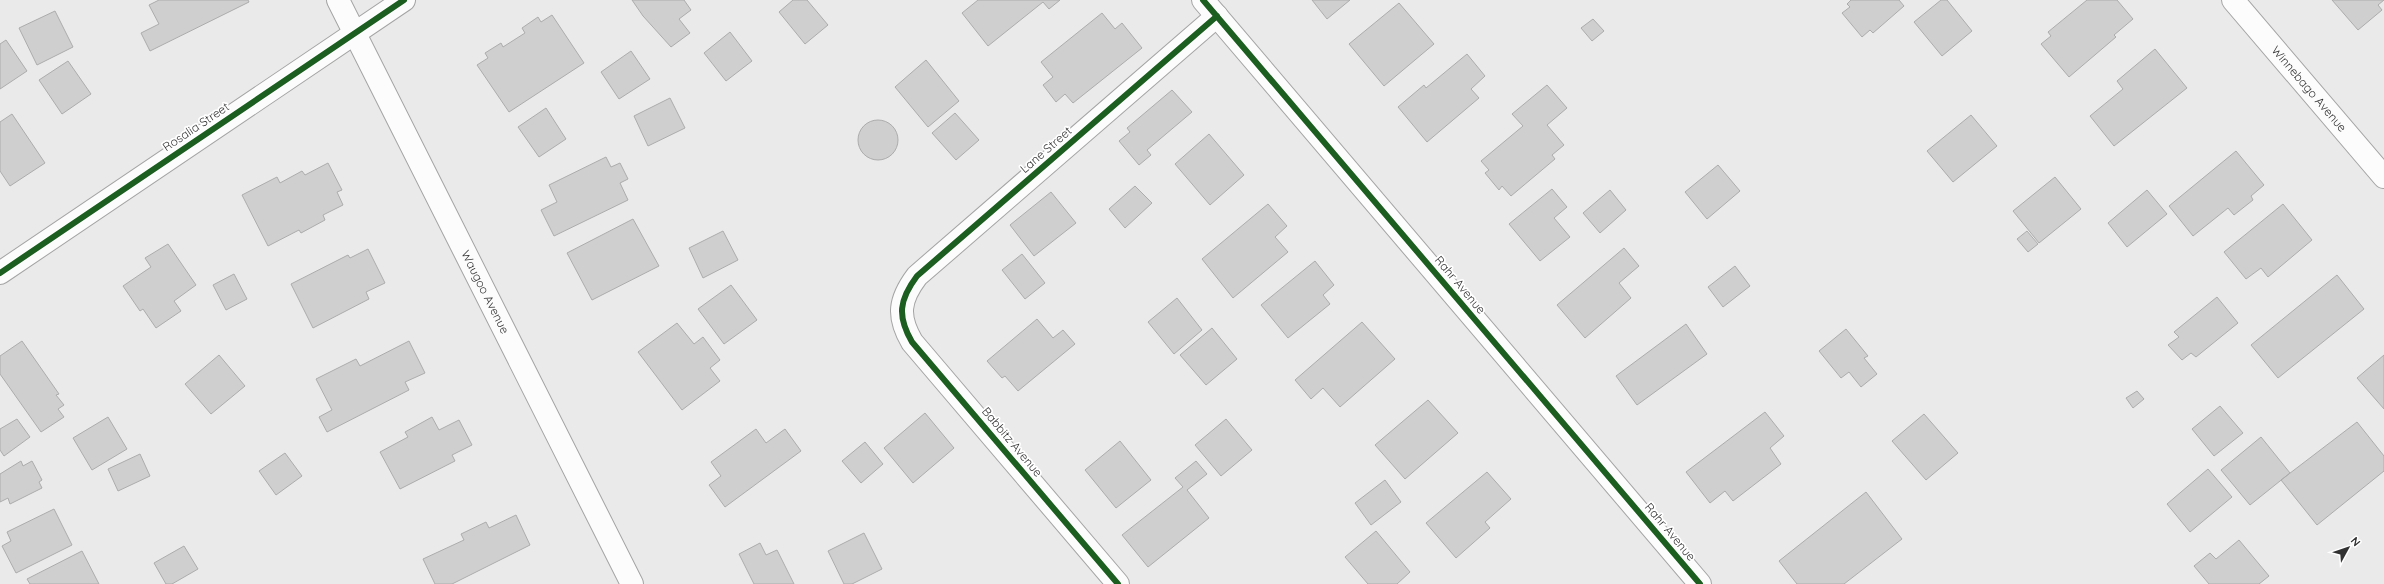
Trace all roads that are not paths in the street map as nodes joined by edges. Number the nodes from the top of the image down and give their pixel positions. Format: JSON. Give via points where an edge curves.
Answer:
{"nodes":[{"id":1,"x":338,"y":0,"type":"edge"},
{"id":2,"x":404,"y":0,"type":"edge"},
{"id":3,"x":2233,"y":0,"type":"edge"},
{"id":4,"x":1210,"y":8,"type":"edge"},
{"id":5,"x":354,"y":33,"type":"junction"},
{"id":6,"x":2384,"y":177,"type":"edge"},
{"id":7,"x":0,"y":273,"type":"edge"},
{"id":8,"x":901,"y":309,"type":"joint"},
{"id":9,"x":632,"y":584,"type":"edge"},
{"id":10,"x":1118,"y":584,"type":"edge"},
{"id":11,"x":1700,"y":584,"type":"edge"}],
"edges":[{"from":1,"to":5,"type":"street","name":"Waugoo Avenue"},
{"from":2,"to":5,"type":"street","name":"Rosalia Street"},
{"from":3,"to":6,"type":"street","name":"Winnebago Avenue"},
{"from":4,"to":8,"type":"street","name":"Lane Street","via":[[917,276],[906,292]]},
{"from":4,"to":11,"type":"street","name":"Rahr Avenue"},
{"from":5,"to":7,"type":"street","name":"Rosalia Street"},
{"from":5,"to":9,"type":"street","name":"Waugoo Avenue"},
{"from":8,"to":10,"type":"street","name":"Babbitz Avenue","via":[[904,328],[912,342]]}]}
